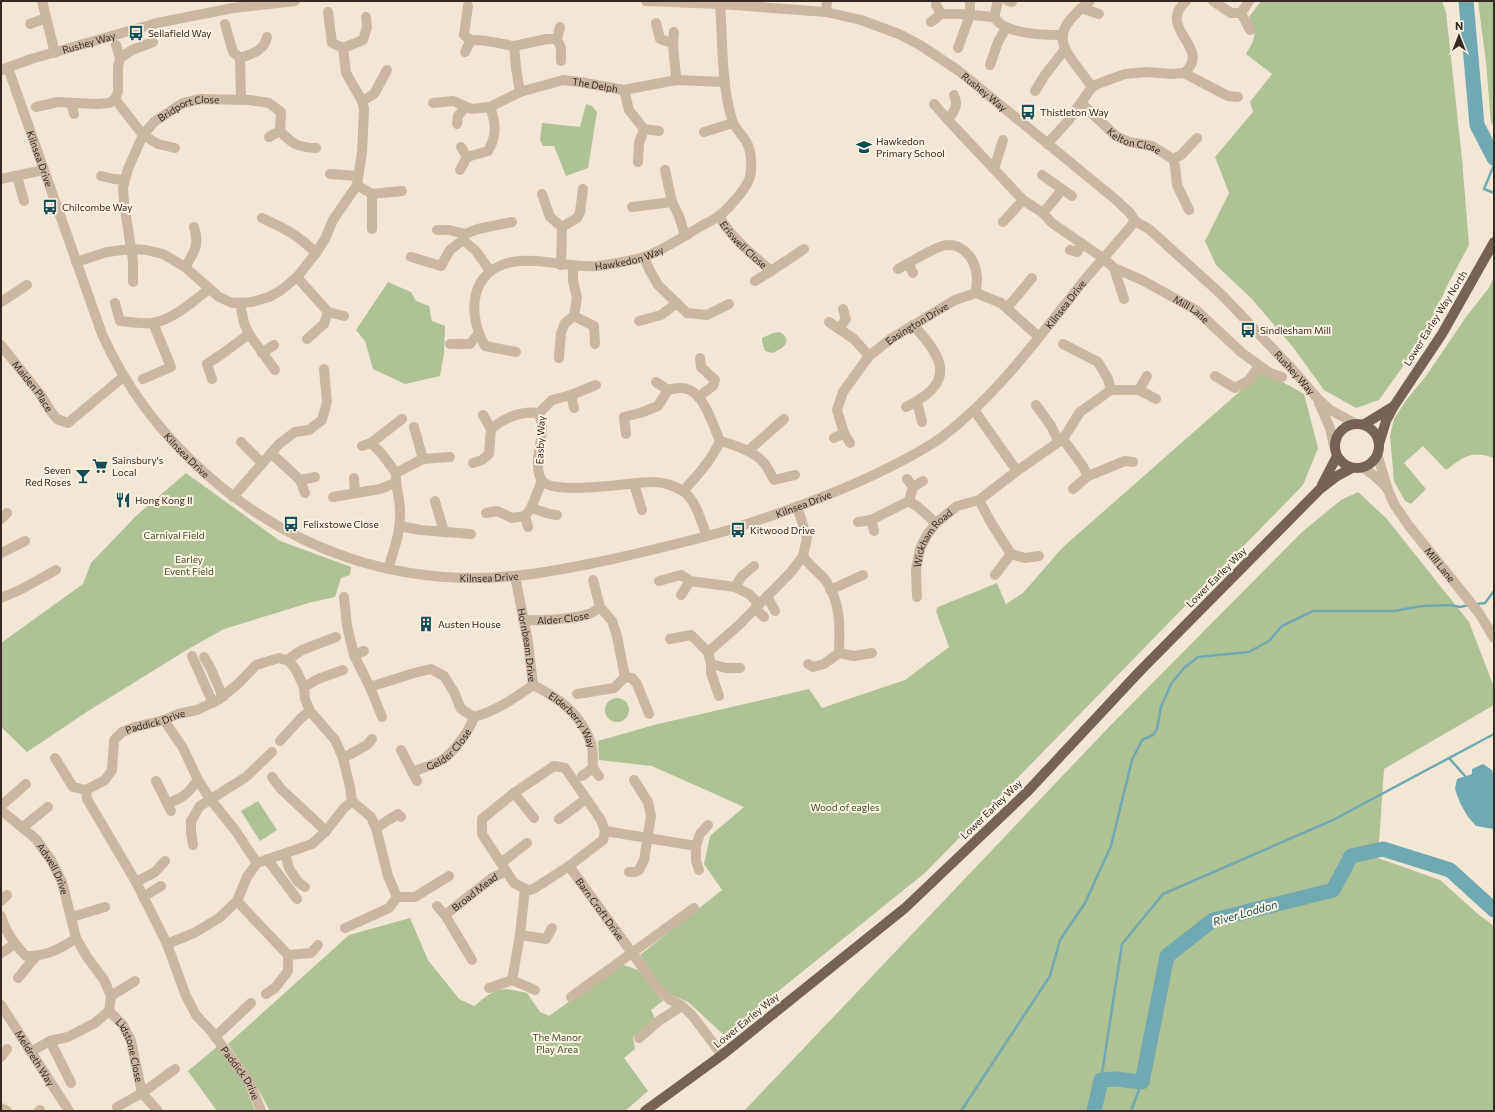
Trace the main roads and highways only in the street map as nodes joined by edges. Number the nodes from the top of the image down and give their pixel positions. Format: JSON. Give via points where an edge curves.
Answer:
{"nodes":[{"id":1,"x":1494,"y":242,"type":"edge"},
{"id":2,"x":1394,"y":406,"type":"junction"},
{"id":3,"x":1359,"y":425,"type":"junction"},
{"id":4,"x":1378,"y":449,"type":"junction"},
{"id":5,"x":1336,"y":451,"type":"junction"},
{"id":6,"x":1352,"y":468,"type":"junction"},
{"id":7,"x":1320,"y":489,"type":"junction"},
{"id":8,"x":645,"y":1111,"type":"edge"}],
"edges":[{"from":1,"to":2,"type":"main road","name":"Lower Earley Way North","via":[[1442,334]]},
{"from":2,"to":3,"type":"main road","name":"Lower Earley Way North"},
{"from":2,"to":4,"type":"main road","name":"Lower Earley Way North","via":[[1386,421]]},
{"from":3,"to":4,"type":"main road","via":[[1374,432]]},
{"from":3,"to":5,"type":"main road","via":[[1345,427],[1341,431],[1337,436]]},
{"from":4,"to":6,"type":"main road","via":[[1369,465]]},
{"from":5,"to":6,"type":"main road","via":[[1340,461]]},
{"from":5,"to":7,"type":"main road","name":"Lower Earley Way"},
{"from":6,"to":7,"type":"main road","name":"Lower Earley Way"},
{"from":7,"to":8,"type":"main road","name":"Lower Earley Way","via":[[1140,671],[1027,792],[910,903],[722,1055]]}]}
